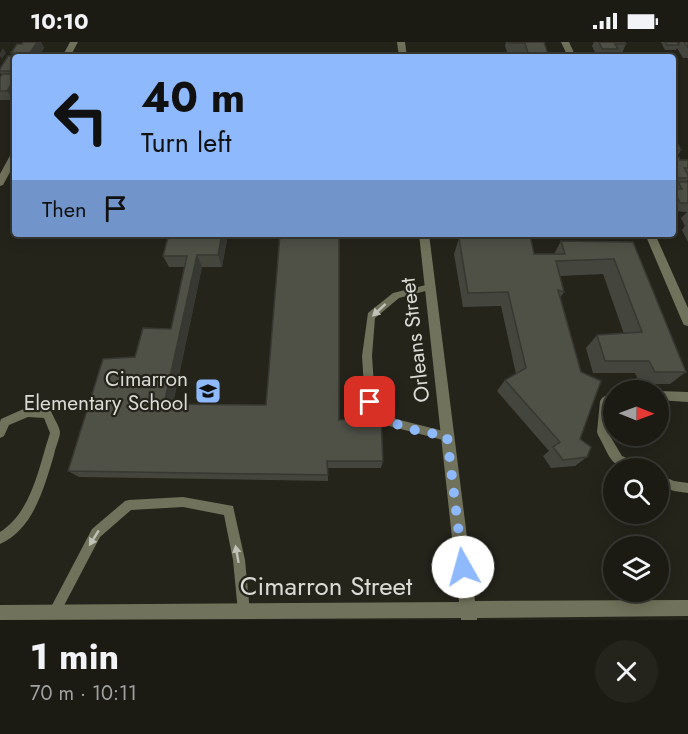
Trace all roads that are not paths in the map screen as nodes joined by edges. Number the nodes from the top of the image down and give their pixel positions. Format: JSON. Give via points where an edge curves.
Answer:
{"nodes":[{"id":1,"x":12,"y":160,"type":"edge"},
{"id":2,"x":0,"y":183,"type":"edge"},
{"id":3,"x":424,"y":237,"type":"edge"},
{"id":4,"x":651,"y":237,"type":"edge"},
{"id":5,"x":430,"y":288,"type":"junction"},
{"id":6,"x":688,"y":321,"type":"edge"},
{"id":7,"x":669,"y":396,"type":"edge"},
{"id":8,"x":688,"y":397,"type":"edge"},
{"id":9,"x":0,"y":433,"type":"edge"},
{"id":10,"x":447,"y":436,"type":"junction"},
{"id":11,"x":669,"y":484,"type":"edge"},
{"id":12,"x":688,"y":488,"type":"edge"},
{"id":13,"x":0,"y":538,"type":"edge"},
{"id":14,"x":688,"y":608,"type":"edge"},
{"id":15,"x":244,"y":612,"type":"junction"},
{"id":16,"x":0,"y":613,"type":"edge"},
{"id":17,"x":54,"y":613,"type":"junction"},
{"id":18,"x":468,"y":615,"type":"edge"},
{"id":19,"x":123,"y":617,"type":"edge"}],
"edges":[{"from":1,"to":2,"type":"street"},
{"from":3,"to":5,"type":"street","name":"Orleans Street"},
{"from":4,"to":6,"type":"street"},
{"from":5,"to":10,"type":"street","name":"Orleans Street"},
{"from":5,"to":10,"type":"lane","one_way":true,"via":[[396,295],[371,316],[367,356],[370,402],[393,423]]},
{"from":7,"to":8,"type":"lane"},
{"from":9,"to":13,"type":"lane","via":[[5,422],[28,412],[47,414],[55,433],[31,506],[8,535]]},
{"from":10,"to":18,"type":"street","name":"Orleans Street"},
{"from":11,"to":12,"type":"lane"},
{"from":14,"to":18,"type":"street","name":"Cimarron Street"},
{"from":15,"to":17,"type":"lane","one_way":true,"via":[[229,510],[183,501],[129,505],[96,532]]},
{"from":15,"to":18,"type":"street","name":"Cimarron Street"},
{"from":15,"to":19,"type":"street","name":"Cimarron Street"},
{"from":16,"to":17,"type":"street","name":"Cimarron Street"},
{"from":17,"to":19,"type":"street","name":"Cimarron Street"}]}
